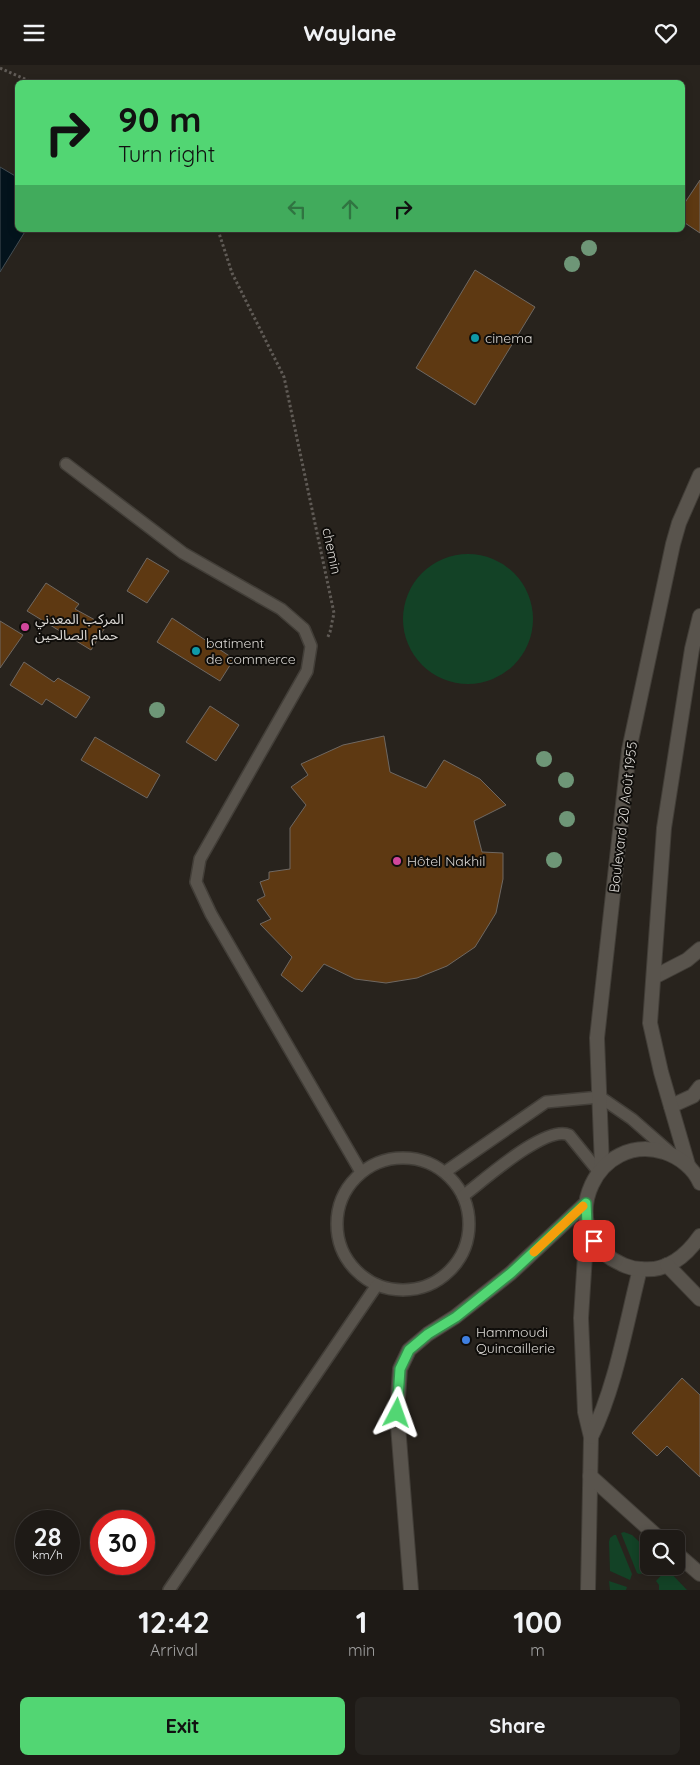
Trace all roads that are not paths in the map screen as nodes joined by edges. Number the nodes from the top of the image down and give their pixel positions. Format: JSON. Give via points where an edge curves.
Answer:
{"nodes":[{"id":1,"x":66,"y":464,"type":"dead end"},
{"id":2,"x":700,"y":475,"type":"edge"},
{"id":3,"x":700,"y":616,"type":"edge"},
{"id":4,"x":696,"y":652,"type":"edge"},
{"id":5,"x":700,"y":949,"type":"edge"},
{"id":6,"x":654,"y":977,"type":"junction"},
{"id":7,"x":700,"y":1087,"type":"edge"},
{"id":8,"x":600,"y":1097,"type":"junction"},
{"id":9,"x":671,"y":1106,"type":"junction"},
{"id":10,"x":673,"y":1155,"type":"junction"},
{"id":11,"x":688,"y":1165,"type":"junction"},
{"id":12,"x":601,"y":1169,"type":"junction"},
{"id":13,"x":361,"y":1172,"type":"junction"},
{"id":14,"x":445,"y":1172,"type":"junction"},
{"id":15,"x":700,"y":1183,"type":"edge"},
{"id":16,"x":464,"y":1196,"type":"junction"},
{"id":17,"x":586,"y":1203,"type":"junction"},
{"id":18,"x":587,"y":1224,"type":"junction"},
{"id":19,"x":700,"y":1236,"type":"edge"},
{"id":20,"x":666,"y":1265,"type":"junction"},
{"id":21,"x":640,"y":1269,"type":"junction"},
{"id":22,"x":377,"y":1285,"type":"junction"},
{"id":23,"x":700,"y":1299,"type":"edge"},
{"id":24,"x":591,"y":1437,"type":"junction"},
{"id":25,"x":590,"y":1476,"type":"junction"},
{"id":26,"x":650,"y":1530,"type":"edge"},
{"id":27,"x":685,"y":1561,"type":"edge"},
{"id":28,"x":700,"y":1574,"type":"edge"},
{"id":29,"x":169,"y":1590,"type":"edge"},
{"id":30,"x":411,"y":1590,"type":"edge"},
{"id":31,"x":588,"y":1590,"type":"edge"}],
"edges":[{"from":1,"to":13,"type":"lane","via":[[183,553],[281,609],[304,629],[311,646],[307,671],[200,859],[196,882],[211,914]]},
{"from":2,"to":8,"type":"street","name":"Boulevard 20 Août 1955","via":[[673,544],[629,750],[597,1038]]},
{"from":3,"to":4,"type":"street"},
{"from":4,"to":6,"type":"street","via":[[664,828]]},
{"from":5,"to":6,"type":"street","via":[[687,960]]},
{"from":6,"to":9,"type":"street","via":[[650,1023]]},
{"from":7,"to":9,"type":"street","via":[[693,1096]]},
{"from":8,"to":10,"type":"lane","via":[[632,1119]]},
{"from":8,"to":12,"type":"street","name":"Boulevard 20 Août 1955"},
{"from":8,"to":14,"type":"lane","via":[[546,1102]]},
{"from":9,"to":11,"type":"street"},
{"from":10,"to":11,"type":"street"},
{"from":10,"to":12,"type":"street","via":[[655,1149],[637,1149],[619,1155]]},
{"from":11,"to":15,"type":"street"},
{"from":12,"to":16,"type":"lane","via":[[569,1135],[557,1133],[531,1144]]},
{"from":12,"to":17,"type":"street","via":[[592,1183]]},
{"from":13,"to":14,"type":"lane","via":[[381,1161],[403,1157],[425,1161]]},
{"from":13,"to":22,"type":"lane","via":[[346,1190],[338,1211],[338,1233],[344,1255],[358,1273]]},
{"from":14,"to":16,"type":"lane"},
{"from":16,"to":22,"type":"lane","via":[[469,1218],[467,1241],[458,1261],[442,1277],[422,1287],[399,1290]]},
{"from":17,"to":18,"type":"street"},
{"from":17,"to":30,"type":"street","via":[[511,1273],[409,1350],[400,1369],[397,1413]]},
{"from":18,"to":21,"type":"street","via":[[594,1241],[606,1255],[622,1265]]},
{"from":18,"to":24,"type":"street","via":[[581,1318],[585,1413]]},
{"from":19,"to":20,"type":"street","via":[[691,1250]]},
{"from":20,"to":21,"type":"street"},
{"from":20,"to":23,"type":"street"},
{"from":21,"to":24,"type":"street","via":[[611,1383]]},
{"from":22,"to":29,"type":"lane"},
{"from":24,"to":25,"type":"street"},
{"from":25,"to":26,"type":"street"},
{"from":25,"to":31,"type":"street"},
{"from":27,"to":28,"type":"street"}]}
